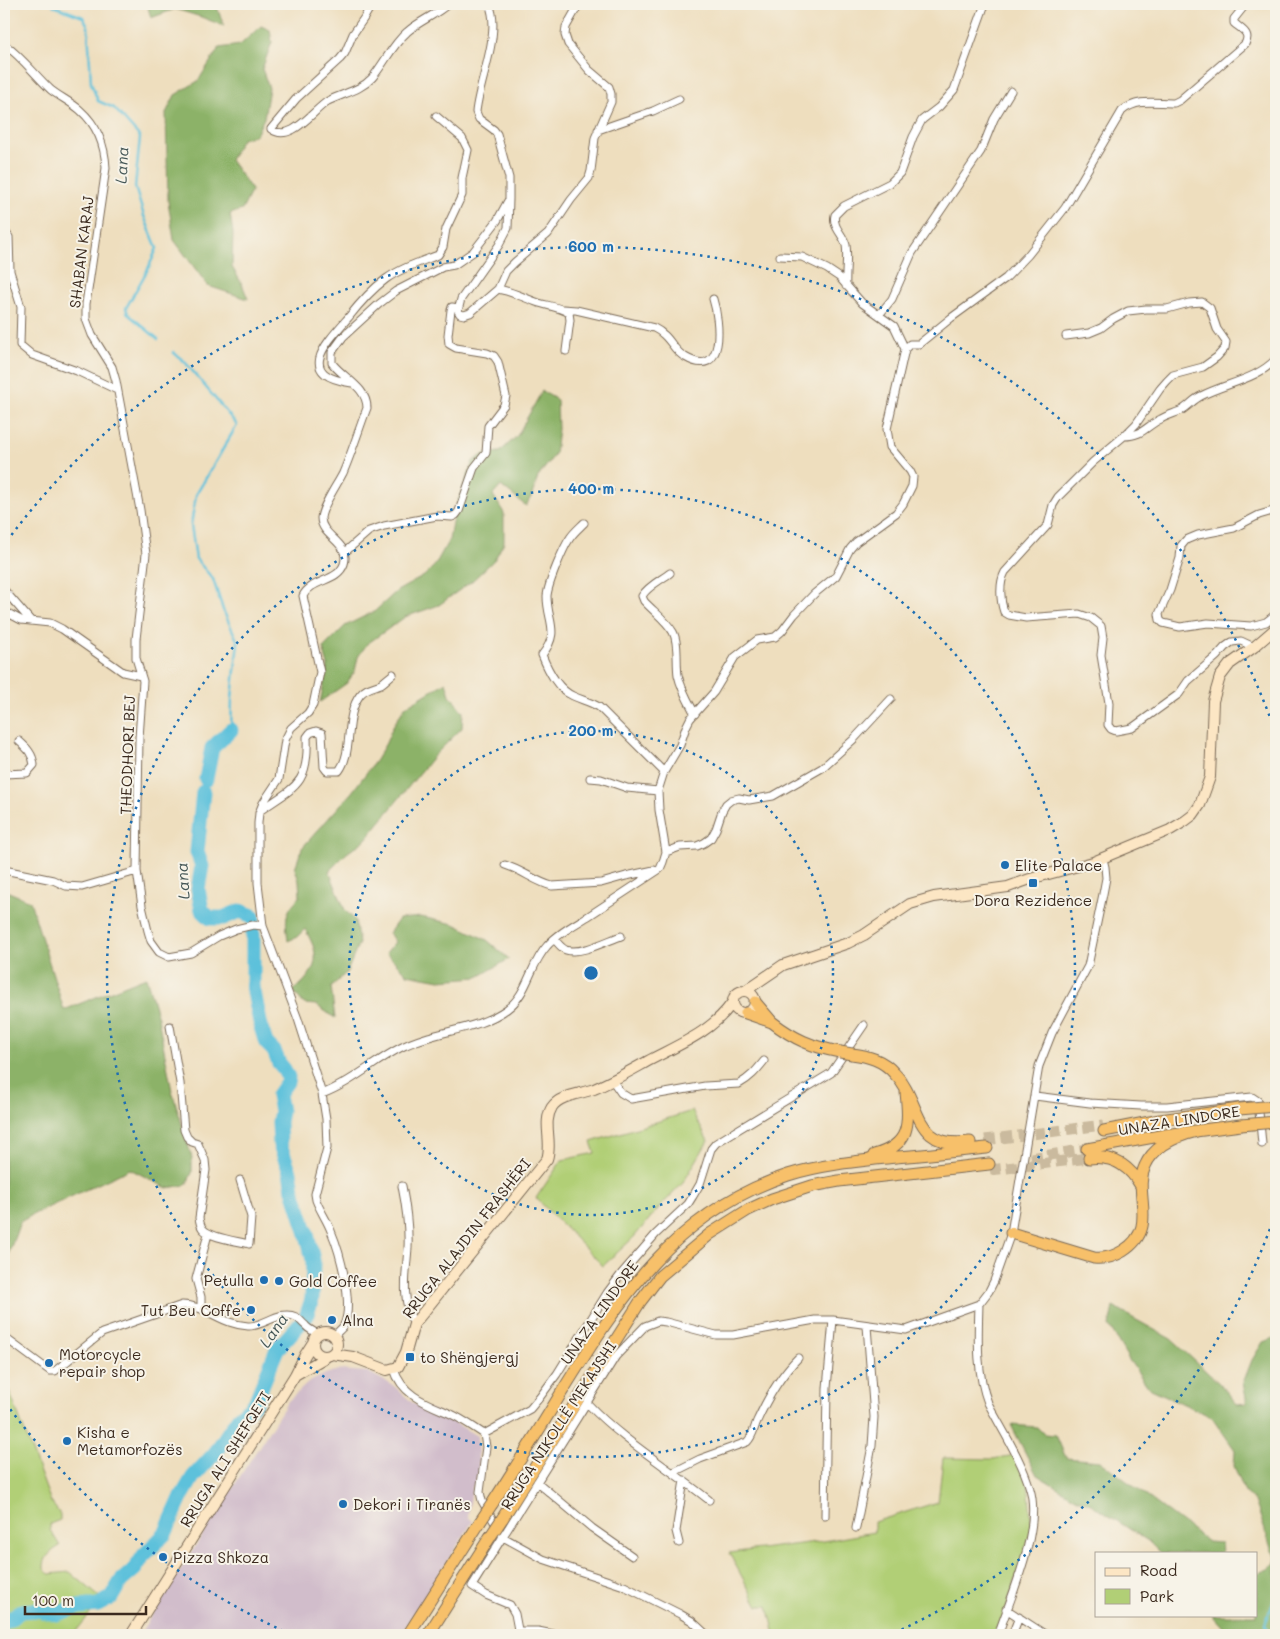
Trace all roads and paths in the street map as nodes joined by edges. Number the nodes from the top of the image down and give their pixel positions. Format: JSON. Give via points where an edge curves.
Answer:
{"nodes":[{"id":1,"x":372,"y":4,"type":"edge"},
{"id":2,"x":448,"y":4,"type":"edge"},
{"id":3,"x":489,"y":4,"type":"edge"},
{"id":4,"x":579,"y":4,"type":"edge"},
{"id":5,"x":984,"y":4,"type":"edge"},
{"id":6,"x":1246,"y":4,"type":"edge"},
{"id":7,"x":4,"y":44,"type":"edge"},
{"id":8,"x":1011,"y":91,"type":"dead end"},
{"id":9,"x":678,"y":99,"type":"dead end"},
{"id":10,"x":436,"y":116,"type":"dead end"},
{"id":11,"x":598,"y":130,"type":"junction"},
{"id":12,"x":509,"y":199,"type":"junction"},
{"id":13,"x":4,"y":230,"type":"edge"},
{"id":14,"x":780,"y":256,"type":"dead end"},
{"id":15,"x":846,"y":286,"type":"junction"},
{"id":16,"x":498,"y":288,"type":"junction"},
{"id":17,"x":713,"y":299,"type":"dead end"},
{"id":18,"x":458,"y":308,"type":"junction"},
{"id":19,"x":563,"y":309,"type":"junction"},
{"id":20,"x":879,"y":315,"type":"junction"},
{"id":21,"x":1066,"y":336,"type":"dead end"},
{"id":22,"x":905,"y":349,"type":"junction"},
{"id":23,"x":566,"y":351,"type":"dead end"},
{"id":24,"x":1276,"y":359,"type":"edge"},
{"id":25,"x":354,"y":384,"type":"junction"},
{"id":26,"x":117,"y":390,"type":"junction"},
{"id":27,"x":1124,"y":436,"type":"junction"},
{"id":28,"x":1276,"y":510,"type":"edge"},
{"id":29,"x":584,"y":523,"type":"dead end"},
{"id":30,"x":345,"y":552,"type":"junction"},
{"id":31,"x":670,"y":573,"type":"dead end"},
{"id":32,"x":4,"y":590,"type":"edge"},
{"id":33,"x":4,"y":611,"type":"edge"},
{"id":34,"x":1276,"y":614,"type":"edge"},
{"id":35,"x":32,"y":622,"type":"junction"},
{"id":36,"x":1276,"y":628,"type":"edge"},
{"id":37,"x":1254,"y":647,"type":"junction"},
{"id":38,"x":393,"y":674,"type":"dead end"},
{"id":39,"x":141,"y":676,"type":"junction"},
{"id":40,"x":891,"y":699,"type":"dead end"},
{"id":41,"x":695,"y":714,"type":"junction"},
{"id":42,"x":19,"y":741,"type":"dead end"},
{"id":43,"x":664,"y":772,"type":"junction"},
{"id":44,"x":4,"y":774,"type":"edge"},
{"id":45,"x":590,"y":778,"type":"dead end"},
{"id":46,"x":658,"y":791,"type":"junction"},
{"id":47,"x":260,"y":810,"type":"junction"},
{"id":48,"x":666,"y":852,"type":"junction"},
{"id":49,"x":1103,"y":859,"type":"junction"},
{"id":50,"x":506,"y":865,"type":"dead end"},
{"id":51,"x":660,"y":868,"type":"junction"},
{"id":52,"x":4,"y":870,"type":"edge"},
{"id":53,"x":137,"y":871,"type":"junction"},
{"id":54,"x":263,"y":926,"type":"junction"},
{"id":55,"x":621,"y":936,"type":"dead end"},
{"id":56,"x":554,"y":939,"type":"junction"},
{"id":57,"x":751,"y":996,"type":"junction"},
{"id":58,"x":739,"y":1010,"type":"junction"},
{"id":59,"x":772,"y":1022,"type":"junction"},
{"id":60,"x":864,"y":1025,"type":"dead end"},
{"id":61,"x":170,"y":1026,"type":"dead end"},
{"id":62,"x":764,"y":1061,"type":"dead end"},
{"id":63,"x":612,"y":1080,"type":"junction"},
{"id":64,"x":906,"y":1092,"type":"junction"},
{"id":65,"x":322,"y":1094,"type":"junction"},
{"id":66,"x":1035,"y":1096,"type":"junction"},
{"id":67,"x":1276,"y":1106,"type":"edge"},
{"id":68,"x":1276,"y":1122,"type":"edge"},
{"id":69,"x":1104,"y":1128,"type":"tunnel mouth"},
{"id":70,"x":1197,"y":1130,"type":"junction"},
{"id":71,"x":1262,"y":1144,"type":"dead end"},
{"id":72,"x":990,"y":1167,"type":"tunnel mouth"},
{"id":73,"x":240,"y":1180,"type":"dead end"},
{"id":74,"x":402,"y":1186,"type":"dead end"},
{"id":75,"x":1141,"y":1186,"type":"junction"},
{"id":76,"x":1011,"y":1233,"type":"junction"},
{"id":77,"x":208,"y":1234,"type":"junction"},
{"id":78,"x":673,"y":1242,"type":"junction"},
{"id":79,"x":979,"y":1304,"type":"junction"},
{"id":80,"x":201,"y":1308,"type":"junction"},
{"id":81,"x":833,"y":1320,"type":"junction"},
{"id":82,"x":414,"y":1324,"type":"junction"},
{"id":83,"x":867,"y":1326,"type":"junction"},
{"id":84,"x":318,"y":1334,"type":"junction"},
{"id":85,"x":4,"y":1337,"type":"edge"},
{"id":86,"x":335,"y":1340,"type":"junction"},
{"id":87,"x":312,"y":1344,"type":"junction"},
{"id":88,"x":329,"y":1355,"type":"junction"},
{"id":89,"x":353,"y":1357,"type":"junction"},
{"id":90,"x":798,"y":1358,"type":"dead end"},
{"id":91,"x":394,"y":1369,"type":"junction"},
{"id":92,"x":295,"y":1375,"type":"junction"},
{"id":93,"x":588,"y":1404,"type":"junction"},
{"id":94,"x":484,"y":1434,"type":"junction"},
{"id":95,"x":674,"y":1472,"type":"junction"},
{"id":96,"x":684,"y":1480,"type":"junction"},
{"id":97,"x":537,"y":1482,"type":"junction"},
{"id":98,"x":709,"y":1500,"type":"dead end"},
{"id":99,"x":825,"y":1516,"type":"dead end"},
{"id":100,"x":856,"y":1528,"type":"dead end"},
{"id":101,"x":503,"y":1537,"type":"junction"},
{"id":102,"x":679,"y":1543,"type":"dead end"},
{"id":103,"x":632,"y":1556,"type":"dead end"},
{"id":104,"x":1006,"y":1609,"type":"junction"},
{"id":105,"x":1019,"y":1617,"type":"junction"},
{"id":106,"x":518,"y":1633,"type":"edge"},
{"id":107,"x":131,"y":1635,"type":"edge"},
{"id":108,"x":408,"y":1635,"type":"edge"},
{"id":109,"x":428,"y":1635,"type":"edge"},
{"id":110,"x":558,"y":1635,"type":"edge"},
{"id":111,"x":707,"y":1635,"type":"edge"},
{"id":112,"x":998,"y":1635,"type":"edge"},
{"id":113,"x":1012,"y":1635,"type":"edge"},
{"id":114,"x":1046,"y":1635,"type":"edge"}],
"edges":[{"from":1,"to":2,"type":"street","via":[[345,53],[296,99],[270,129],[286,132],[313,116],[325,103],[364,86],[406,33]]},
{"from":3,"to":12,"type":"street","via":[[493,32],[476,112],[499,138],[509,178]]},
{"from":4,"to":11,"type":"street","via":[[564,36],[583,63],[609,87],[611,102]]},
{"from":5,"to":15,"type":"street","via":[[954,90],[922,120],[912,137],[900,173],[890,182],[844,206],[835,215],[835,224],[846,246]]},
{"from":6,"to":22,"type":"street","via":[[1234,23],[1247,35],[1246,44],[1180,100],[1174,103],[1138,102],[1122,111],[1065,208],[1028,255],[1006,278],[919,344],[910,344]]},
{"from":7,"to":26,"type":"street","name":"SHABAN KARAJ","via":[[52,90],[80,110],[102,142],[106,168],[86,320],[112,367]]},
{"from":8,"to":20,"type":"street","via":[[994,119],[981,152],[912,252],[892,299]]},
{"from":9,"to":11,"type":"street"},
{"from":10,"to":25,"type":"street","via":[[462,138],[468,150],[462,195],[446,229],[444,248],[384,280],[322,348],[319,360],[325,374]]},
{"from":11,"to":16,"type":"street","via":[[589,178],[548,234],[515,262]]},
{"from":12,"to":18,"type":"street","via":[[508,228]]},
{"from":12,"to":25,"type":"street","via":[[473,252],[454,265],[443,267],[396,291],[343,337],[332,352],[331,360]]},
{"from":13,"to":26,"type":"street","via":[[9,237],[12,280],[21,307],[20,345],[32,355]]},
{"from":14,"to":15,"type":"street","via":[[802,257],[827,269]]},
{"from":15,"to":20,"type":"street"},
{"from":16,"to":18,"type":"street","via":[[470,313],[460,314]]},
{"from":16,"to":19,"type":"street"},
{"from":17,"to":19,"type":"street","via":[[717,312],[718,344],[715,353],[702,363],[683,357],[665,335],[654,328]]},
{"from":18,"to":30,"type":"street","via":[[452,307],[450,312],[449,344],[494,356],[506,396],[504,405],[488,426],[486,453],[474,468],[456,515],[384,526],[370,531]]},
{"from":19,"to":23,"type":"street","via":[[569,313],[570,320]]},
{"from":20,"to":22,"type":"street","via":[[894,326]]},
{"from":21,"to":27,"type":"street","via":[[1089,333],[1128,311],[1167,309],[1195,302],[1202,302],[1210,308],[1226,342],[1225,348],[1203,367],[1174,375]]},
{"from":22,"to":41,"type":"street","via":[[887,430],[890,447],[913,477],[903,504],[896,513],[856,542],[836,576],[814,594],[782,631],[775,637],[757,640],[735,657],[714,692]]},
{"from":24,"to":27,"type":"street","via":[[1248,378],[1200,396],[1141,433]]},
{"from":25,"to":30,"type":"street","via":[[363,393],[367,408],[321,520]]},
{"from":26,"to":39,"type":"street","name":"SHABAN KARAJ","via":[[146,554],[136,639],[136,658]]},
{"from":27,"to":37,"type":"street","via":[[1058,497],[1048,525],[1006,572],[1001,585],[1004,612],[1026,618],[1085,614],[1100,626],[1109,703],[1108,725],[1116,731],[1132,728],[1179,694],[1188,681],[1232,642],[1241,641]]},
{"from":28,"to":34,"type":"street","via":[[1234,528],[1198,534],[1186,540],[1181,546],[1170,590],[1159,614],[1163,623],[1180,627],[1208,623],[1251,626],[1266,622]]},
{"from":29,"to":43,"type":"street","via":[[570,538],[549,584],[547,595],[552,637],[542,655],[562,689],[598,708]]},
{"from":30,"to":47,"type":"street","via":[[340,571],[305,591],[303,596],[320,672],[317,687],[313,705],[291,728],[285,740],[279,779]]},
{"from":31,"to":41,"type":"street","via":[[646,588],[642,596],[674,634],[680,686]]},
{"from":32,"to":35,"type":"street"},
{"from":33,"to":35,"type":"street","name":"THEODHORI BEJ"},
{"from":35,"to":39,"type":"street","name":"THEODHORI BEJ","via":[[62,629],[123,672]]},
{"from":36,"to":37,"type":"main road","name":"RRUGA ALAJDIN FRASHËRI"},
{"from":37,"to":49,"type":"main road","name":"RRUGA ALAJDIN FRASHËRI","via":[[1224,669],[1216,687],[1210,777],[1200,805],[1184,822],[1170,830]]},
{"from":38,"to":47,"type":"street","via":[[381,684],[364,690],[358,697],[340,770],[327,771],[322,734],[310,733],[307,736],[303,778]]},
{"from":39,"to":53,"type":"street","name":"THEODHORI BEJ"},
{"from":40,"to":48,"type":"street","via":[[822,768],[773,796],[732,800],[722,811],[711,838],[697,846]]},
{"from":41,"to":43,"type":"street"},
{"from":42,"to":44,"type":"street","via":[[31,754],[34,765],[27,773]]},
{"from":43,"to":46,"type":"street"},
{"from":45,"to":46,"type":"street","via":[[627,788]]},
{"from":46,"to":48,"type":"street"},
{"from":47,"to":54,"type":"street","via":[[258,883]]},
{"from":48,"to":51,"type":"street"},
{"from":49,"to":57,"type":"main road","name":"RRUGA ALAJDIN FRASHËRI","via":[[1008,887],[934,897],[910,904],[855,939],[784,965],[763,980]]},
{"from":49,"to":66,"type":"street","via":[[1104,886],[1088,966],[1052,1033],[1039,1066]]},
{"from":50,"to":51,"type":"street","via":[[552,886],[601,883]]},
{"from":51,"to":56,"type":"street"},
{"from":52,"to":53,"type":"street","via":[[82,887]]},
{"from":53,"to":54,"type":"street","name":"THEODHORI BEJ","via":[[151,941],[159,952],[169,957],[206,946],[236,929]]},
{"from":54,"to":65,"type":"street"},
{"from":55,"to":56,"type":"street","via":[[572,951],[561,947]]},
{"from":56,"to":65,"type":"street","via":[[537,959],[508,1009],[486,1021],[400,1048]]},
{"from":57,"to":58,"type":"main road","name":"RRUGA ALAJDIN FRASHËRI","via":[[751,1011]]},
{"from":57,"to":58,"type":"main road","name":"RRUGA ALAJDIN FRASHËRI","via":[[736,994]]},
{"from":57,"to":59,"type":"highway"},
{"from":58,"to":59,"type":"highway"},
{"from":58,"to":63,"type":"main road","name":"RRUGA ALAJDIN FRASHËRI"},
{"from":59,"to":64,"type":"highway","bridge":true,"via":[[804,1043],[866,1056],[884,1064],[897,1076]]},
{"from":60,"to":94,"type":"street","via":[[831,1074],[716,1143],[700,1184],[688,1204],[622,1273],[540,1397],[530,1409]]},
{"from":61,"to":77,"type":"street","via":[[184,1130],[187,1138],[198,1144],[205,1160],[199,1218],[202,1229]]},
{"from":62,"to":63,"type":"street","via":[[756,1072],[739,1084],[675,1090],[637,1099],[621,1094]]},
{"from":63,"to":82,"type":"main road","name":"RRUGA ALAJDIN FRASHËRI","via":[[554,1105],[548,1118],[547,1159]]},
{"from":64,"to":78,"type":"highway","via":[[906,1129],[890,1150],[802,1168],[750,1187],[700,1217],[679,1233]]},
{"from":64,"to":78,"type":"highway","name":"UNAZA LINDORE","via":[[921,1122],[936,1138],[951,1143],[986,1144],[856,1161],[789,1175],[743,1194],[696,1223]]},
{"from":65,"to":86,"type":"street","via":[[328,1141],[315,1190],[316,1200],[332,1234],[347,1297],[347,1318]]},
{"from":66,"to":71,"type":"street","via":[[1090,1104],[1141,1106],[1252,1097],[1258,1101]]},
{"from":66,"to":76,"type":"street"},
{"from":67,"to":69,"type":"highway","name":"UNAZA LINDORE","bridge":true},
{"from":68,"to":70,"type":"highway","name":"UNAZA LINDORE","bridge":true},
{"from":70,"to":75,"type":"highway","via":[[1175,1138],[1155,1152],[1146,1164]]},
{"from":70,"to":75,"type":"highway","name":"UNAZA LINDORE","via":[[1088,1154],[1118,1162],[1129,1169]]},
{"from":72,"to":109,"type":"highway","name":"UNAZA LINDORE","bridge":true,"via":[[873,1176],[812,1186],[748,1210],[710,1234],[660,1276],[640,1302]]},
{"from":73,"to":77,"type":"street","via":[[250,1217],[249,1244]]},
{"from":74,"to":82,"type":"street","via":[[408,1247],[404,1282]]},
{"from":75,"to":76,"type":"highway","via":[[1144,1206],[1142,1227],[1132,1244],[1118,1254],[1094,1258]]},
{"from":76,"to":79,"type":"street","via":[[994,1281]]},
{"from":77,"to":80,"type":"street","via":[[196,1279]]},
{"from":78,"to":108,"type":"highway","name":"UNAZA LINDORE","bridge":true,"via":[[639,1277],[594,1340]]},
{"from":79,"to":83,"type":"street","name":"RRUGA NIKOLLË MEKAJSHI","via":[[906,1330]]},
{"from":79,"to":104,"type":"street","via":[[978,1351],[983,1390],[1032,1496],[1031,1536]]},
{"from":80,"to":84,"type":"street","via":[[219,1319],[248,1326],[276,1316],[297,1318]]},
{"from":80,"to":85,"type":"street","via":[[182,1305],[109,1329],[50,1372]]},
{"from":81,"to":83,"type":"street","name":"RRUGA NIKOLLË MEKAJSHI"},
{"from":81,"to":93,"type":"street","name":"RRUGA NIKOLLË MEKAJSHI","via":[[724,1335],[707,1334],[658,1321],[645,1326],[616,1356]]},
{"from":81,"to":99,"type":"street"},
{"from":82,"to":91,"type":"main road","name":"RRUGA ALAJDIN FRASHËRI","via":[[403,1359]]},
{"from":83,"to":100,"type":"street","via":[[874,1417],[872,1446]]},
{"from":84,"to":86,"type":"main road","via":[[326,1332]]},
{"from":84,"to":87,"type":"main road"},
{"from":86,"to":88,"type":"main road","via":[[335,1352]]},
{"from":86,"to":89,"type":"main road"},
{"from":87,"to":88,"type":"main road","via":[[315,1352]]},
{"from":87,"to":92,"type":"main road","name":"RRUGA ALI SHEFQETI"},
{"from":88,"to":89,"type":"main road"},
{"from":88,"to":92,"type":"main road","name":"RRUGA ALI SHEFQETI"},
{"from":89,"to":91,"type":"main road","via":[[387,1370]]},
{"from":90,"to":95,"type":"street","via":[[781,1378],[747,1442]]},
{"from":91,"to":94,"type":"street","via":[[403,1386],[418,1400],[451,1414]]},
{"from":92,"to":107,"type":"main road","name":"RRUGA ALI SHEFQETI"},
{"from":93,"to":95,"type":"street"},
{"from":93,"to":97,"type":"street","name":"RRUGA NIKOLLË MEKAJSHI"},
{"from":94,"to":101,"type":"street","via":[[486,1447],[480,1492]]},
{"from":95,"to":96,"type":"street"},
{"from":96,"to":98,"type":"street"},
{"from":96,"to":102,"type":"street","via":[[676,1531]]},
{"from":97,"to":101,"type":"street","name":"RRUGA NIKOLLË MEKAJSHI"},
{"from":97,"to":103,"type":"street"},
{"from":101,"to":106,"type":"street","name":"RRUGA NIKOLLË MEKAJSHI","via":[[472,1586],[510,1605]]},
{"from":101,"to":111,"type":"street","via":[[542,1559],[624,1586],[692,1621]]},
{"from":104,"to":105,"type":"street"},
{"from":104,"to":112,"type":"street"},
{"from":105,"to":113,"type":"street"},
{"from":105,"to":114,"type":"street"},
{"from":106,"to":110,"type":"street","via":[[538,1631]]}]}
